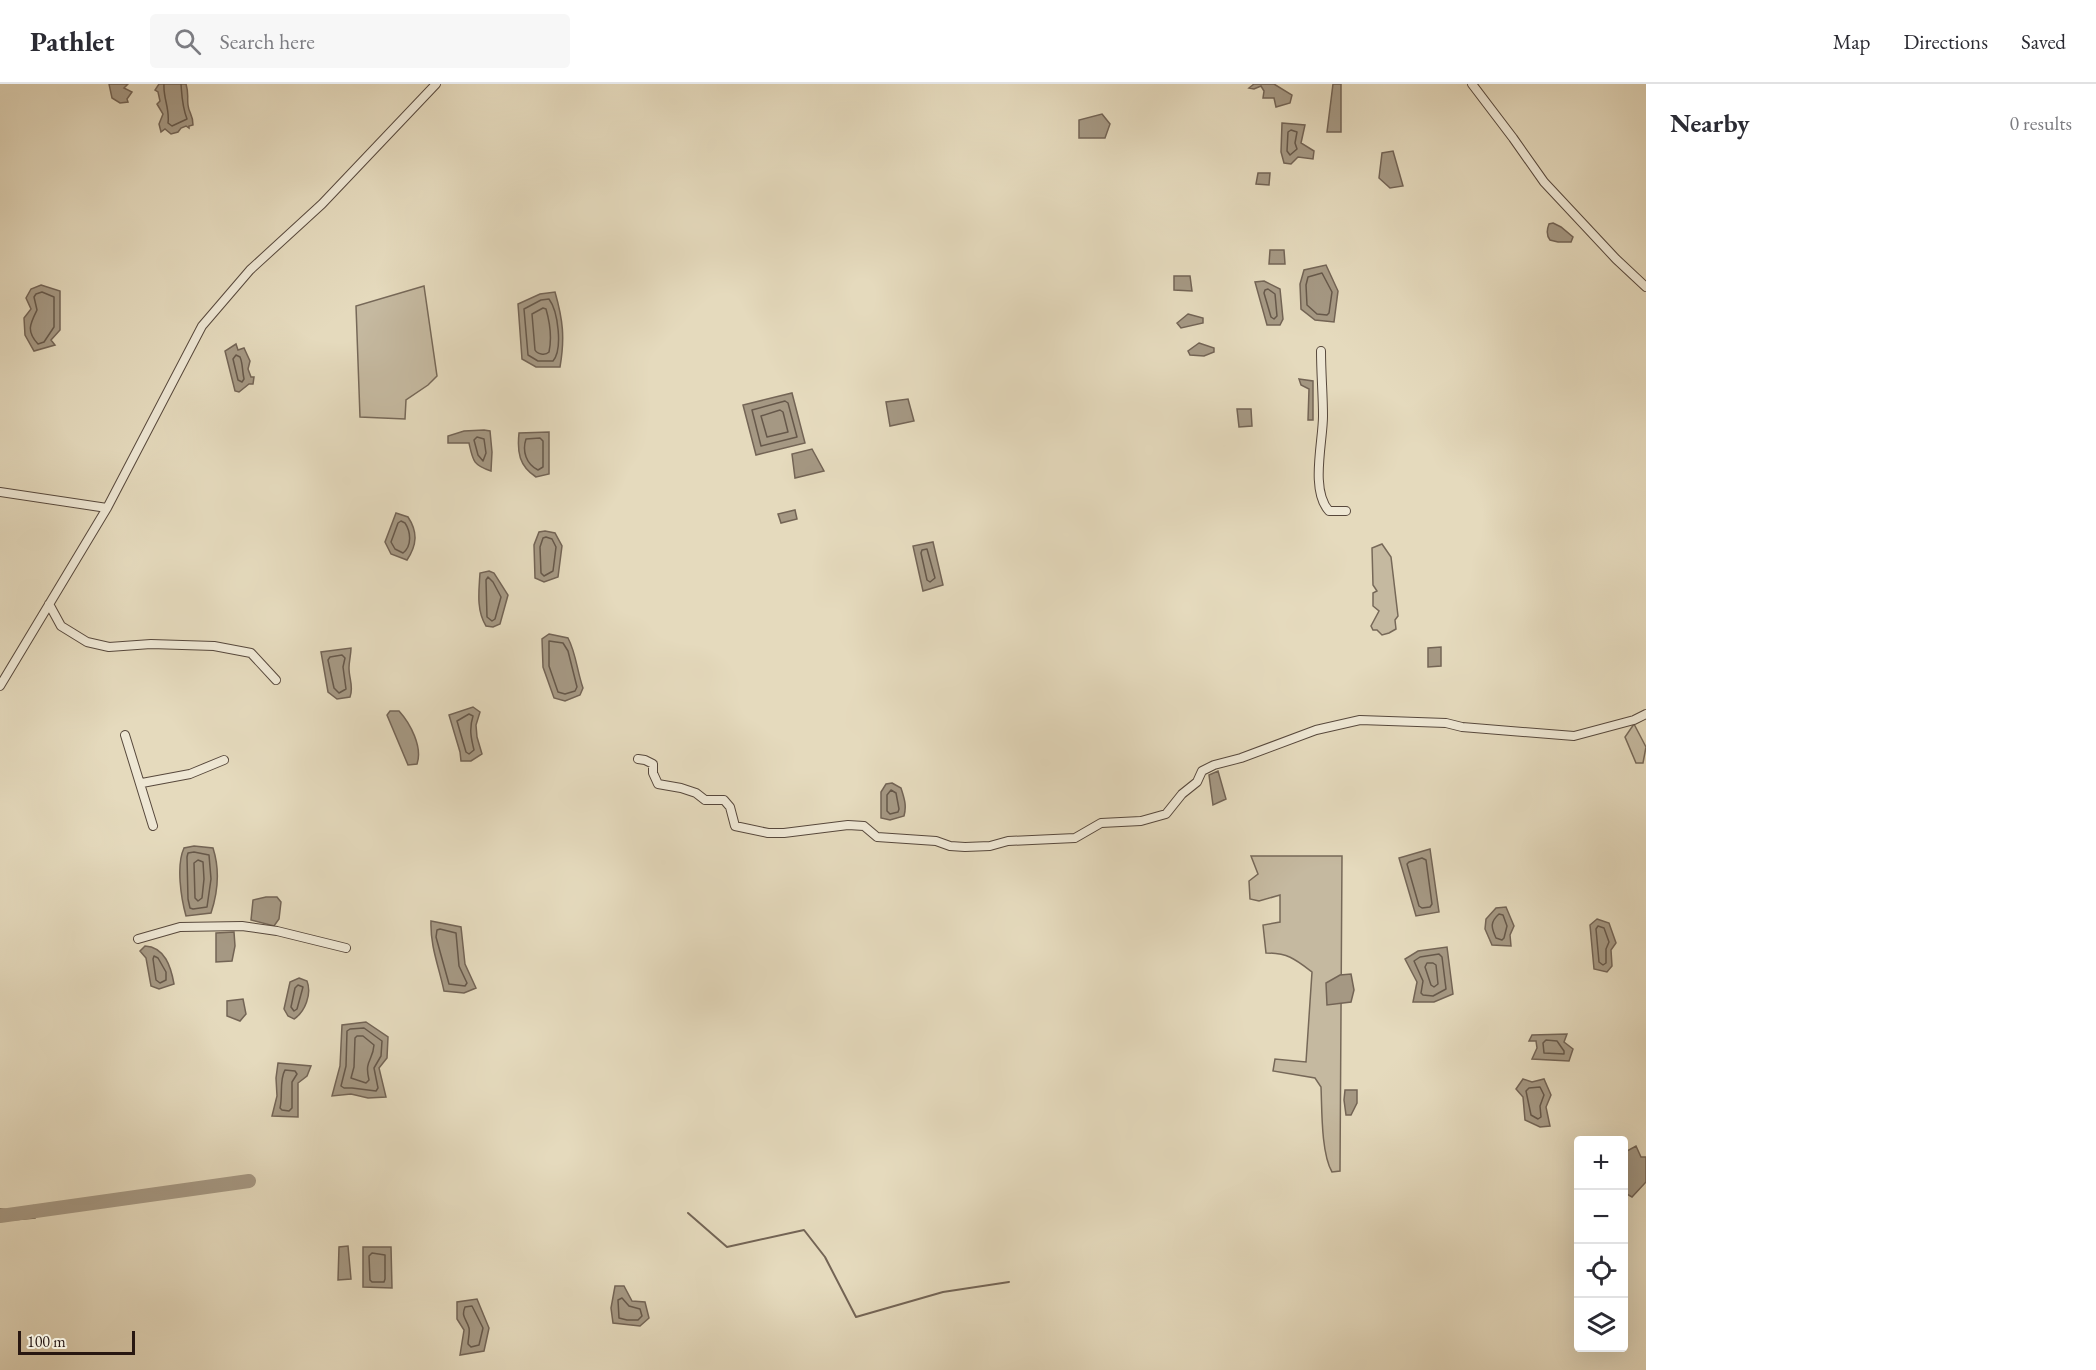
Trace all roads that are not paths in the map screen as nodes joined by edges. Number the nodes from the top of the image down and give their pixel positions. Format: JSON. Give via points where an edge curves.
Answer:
{"nodes":[{"id":1,"x":436,"y":84,"type":"edge"},
{"id":2,"x":1472,"y":84,"type":"edge"},
{"id":3,"x":1646,"y":287,"type":"edge"},
{"id":4,"x":1321,"y":351,"type":"dead end"},
{"id":5,"x":0,"y":492,"type":"edge"},
{"id":6,"x":107,"y":508,"type":"junction"},
{"id":7,"x":1346,"y":511,"type":"dead end"},
{"id":8,"x":49,"y":604,"type":"junction"},
{"id":9,"x":276,"y":680,"type":"dead end"},
{"id":10,"x":0,"y":686,"type":"edge"},
{"id":11,"x":1646,"y":714,"type":"edge"},
{"id":12,"x":125,"y":735,"type":"dead end"},
{"id":13,"x":638,"y":759,"type":"dead end"},
{"id":14,"x":224,"y":760,"type":"dead end"},
{"id":15,"x":142,"y":783,"type":"junction"},
{"id":16,"x":153,"y":826,"type":"dead end"},
{"id":17,"x":138,"y":939,"type":"dead end"},
{"id":18,"x":346,"y":948,"type":"dead end"}],
"edges":[{"from":1,"to":6,"type":"street","via":[[322,204],[250,270],[202,326]]},
{"from":2,"to":3,"type":"street","via":[[1544,182]]},
{"from":4,"to":7,"type":"street","via":[[1323,418],[1318,458],[1323,505],[1329,511]]},
{"from":5,"to":6,"type":"street"},
{"from":6,"to":8,"type":"street"},
{"from":8,"to":9,"type":"street","via":[[61,626],[87,642],[108,647],[178,644],[223,648],[251,654]]},
{"from":8,"to":10,"type":"street"},
{"from":11,"to":13,"type":"street","via":[[1574,736],[1446,723],[1360,720],[1316,730],[1214,765],[1202,771],[1197,782],[1167,814],[1141,821],[1101,823],[1075,838],[1008,841],[990,846],[950,846],[936,841],[877,837],[864,826],[784,833],[735,826],[724,800],[705,800],[696,793],[658,784],[653,764]]},
{"from":12,"to":15,"type":"street"},
{"from":14,"to":15,"type":"street","via":[[190,774]]},
{"from":15,"to":16,"type":"street"},
{"from":17,"to":18,"type":"street","via":[[180,927],[242,926]]}]}
